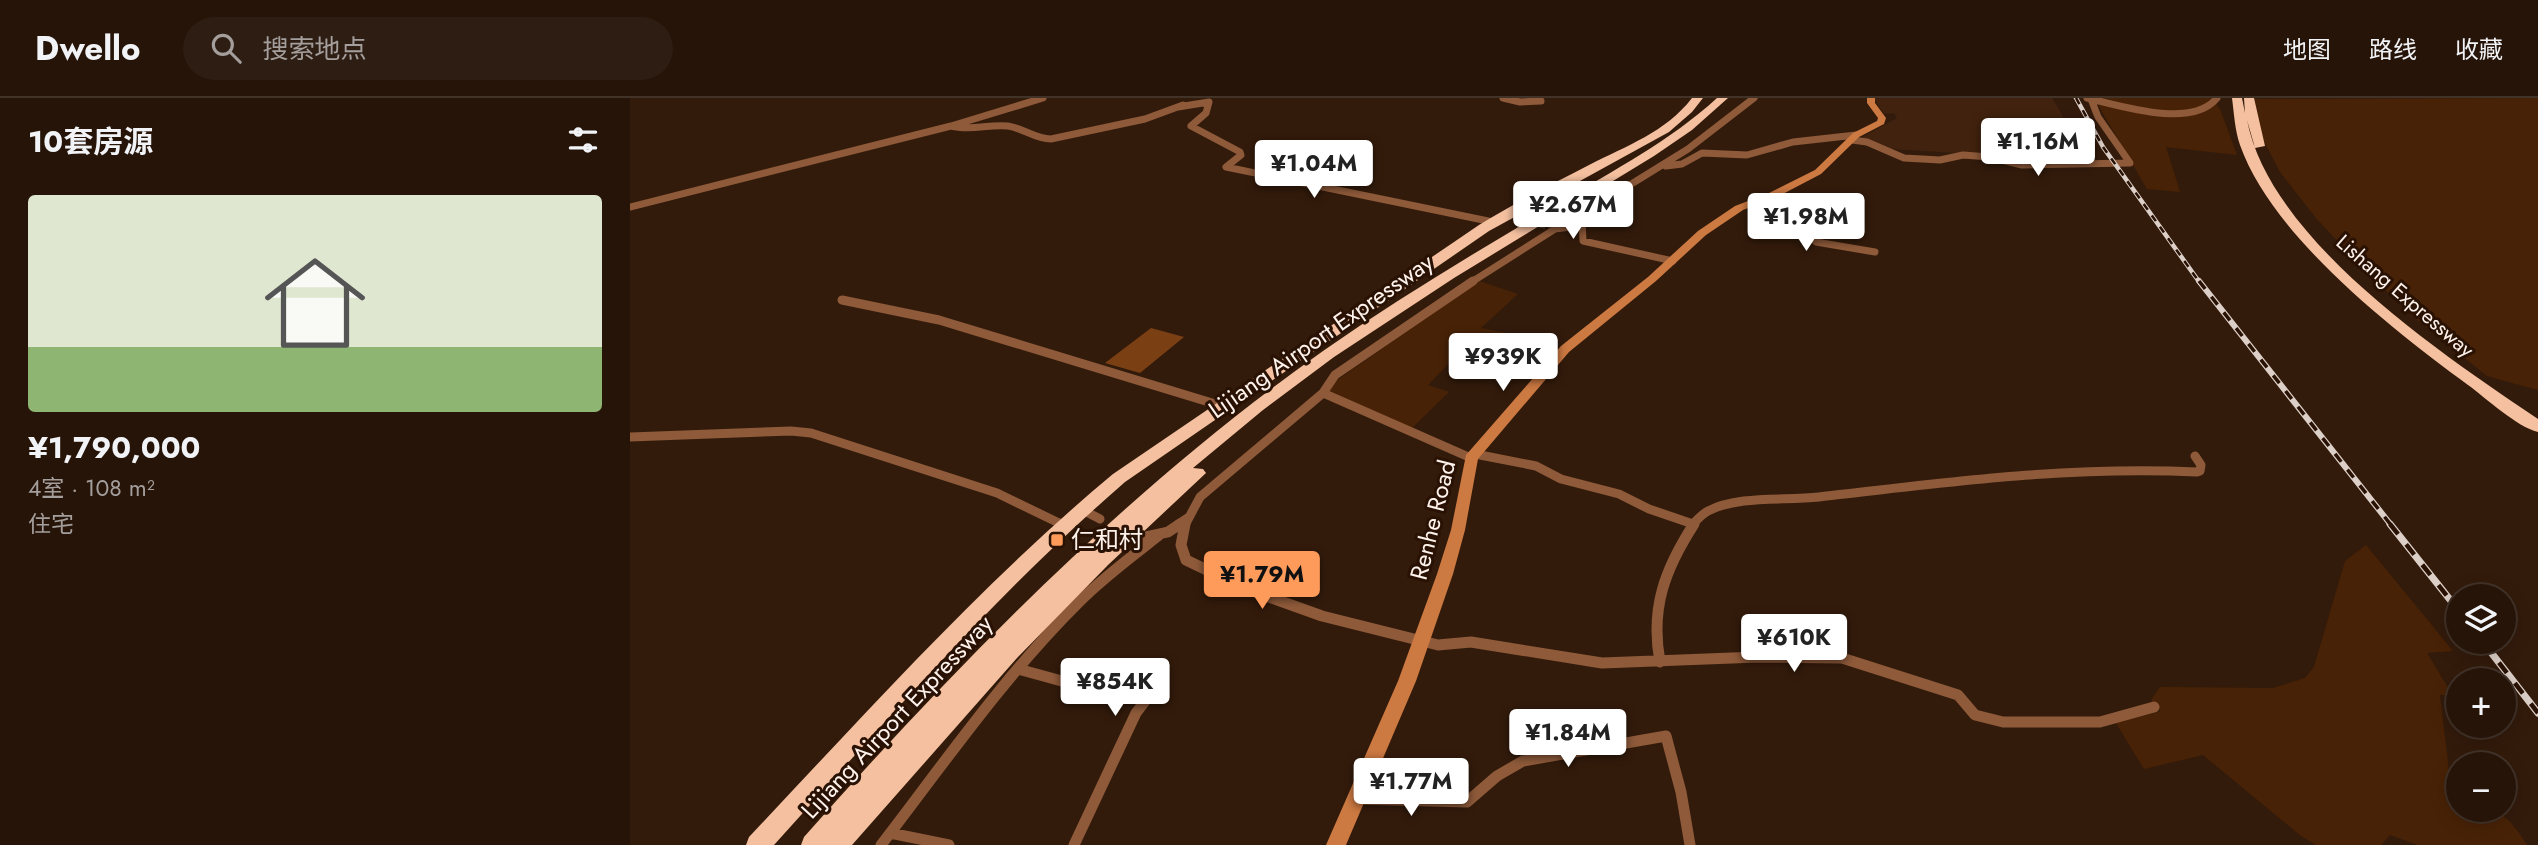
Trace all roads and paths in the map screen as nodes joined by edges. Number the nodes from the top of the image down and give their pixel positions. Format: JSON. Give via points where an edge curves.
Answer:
{"nodes":[{"id":1,"x":1043,"y":98,"type":"edge"},
{"id":2,"x":1202,"y":98,"type":"edge"},
{"id":3,"x":1503,"y":98,"type":"edge"},
{"id":4,"x":1698,"y":98,"type":"edge"},
{"id":5,"x":1723,"y":98,"type":"edge"},
{"id":6,"x":1734,"y":98,"type":"edge"},
{"id":7,"x":1754,"y":98,"type":"edge"},
{"id":8,"x":1871,"y":98,"type":"edge"},
{"id":9,"x":2089,"y":98,"type":"edge"},
{"id":10,"x":2217,"y":98,"type":"edge"},
{"id":11,"x":2237,"y":98,"type":"edge"},
{"id":12,"x":2249,"y":98,"type":"edge"},
{"id":13,"x":1541,"y":101,"type":"dead end"},
{"id":14,"x":1178,"y":107,"type":"junction"},
{"id":15,"x":951,"y":125,"type":"junction"},
{"id":16,"x":1854,"y":138,"type":"junction"},
{"id":17,"x":1662,"y":167,"type":"junction"},
{"id":18,"x":1763,"y":198,"type":"junction"},
{"id":19,"x":630,"y":207,"type":"edge"},
{"id":20,"x":1582,"y":221,"type":"junction"},
{"id":21,"x":1493,"y":222,"type":"junction"},
{"id":22,"x":1875,"y":252,"type":"dead end"},
{"id":23,"x":1672,"y":261,"type":"junction"},
{"id":24,"x":842,"y":300,"type":"dead end"},
{"id":25,"x":2461,"y":367,"type":"junction"},
{"id":26,"x":1323,"y":393,"type":"junction"},
{"id":27,"x":1222,"y":406,"type":"junction"},
{"id":28,"x":2538,"y":415,"type":"edge"},
{"id":29,"x":2538,"y":427,"type":"edge"},
{"id":30,"x":630,"y":437,"type":"edge"},
{"id":31,"x":1473,"y":456,"type":"junction"},
{"id":32,"x":2195,"y":456,"type":"dead end"},
{"id":33,"x":1081,"y":509,"type":"junction"},
{"id":34,"x":1189,"y":517,"type":"junction"},
{"id":35,"x":1100,"y":519,"type":"dead end"},
{"id":36,"x":1693,"y":524,"type":"junction"},
{"id":37,"x":1063,"y":525,"type":"junction"},
{"id":38,"x":1421,"y":641,"type":"junction"},
{"id":39,"x":1660,"y":662,"type":"junction"},
{"id":40,"x":1018,"y":669,"type":"junction"},
{"id":41,"x":2154,"y":708,"type":"dead end"},
{"id":42,"x":1356,"y":799,"type":"junction"},
{"id":43,"x":886,"y":839,"type":"edge"},
{"id":44,"x":758,"y":845,"type":"edge"},
{"id":45,"x":813,"y":845,"type":"edge"},
{"id":46,"x":837,"y":845,"type":"edge"},
{"id":47,"x":949,"y":845,"type":"edge"},
{"id":48,"x":1074,"y":845,"type":"edge"},
{"id":49,"x":1336,"y":845,"type":"edge"},
{"id":50,"x":1690,"y":845,"type":"edge"}],
"edges":[{"from":1,"to":15,"type":"street"},
{"from":2,"to":14,"type":"street"},
{"from":3,"to":13,"type":"street"},
{"from":4,"to":21,"type":"highway","via":[[1682,116],[1645,141],[1517,215]]},
{"from":5,"to":45,"type":"highway","name":"Lijiang Airport Expressway","via":[[1671,140],[1355,337],[1226,432],[1130,514],[1034,606]]},
{"from":6,"to":46,"type":"highway","name":"Lijiang Airport Expressway","via":[[1680,143],[1343,356],[1239,437],[1118,543],[1024,636]]},
{"from":7,"to":17,"type":"street"},
{"from":8,"to":16,"type":"street","name":"Renhe Road","via":[[1882,121]]},
{"from":9,"to":10,"type":"street","via":[[2134,110],[2184,113],[2206,110]]},
{"from":9,"to":16,"type":"street","via":[[2130,163],[2014,164],[1964,155],[1937,160],[1904,158]]},
{"from":11,"to":25,"type":"highway","name":"Lishang Expressway","via":[[2249,151],[2297,226],[2371,300]]},
{"from":12,"to":25,"type":"highway","name":"Lishang Expressway","via":[[2262,152],[2305,218],[2364,280]]},
{"from":14,"to":15,"type":"street","via":[[1135,122],[1051,139],[1036,138],[1013,127],[973,131]]},
{"from":14,"to":21,"type":"street","via":[[1209,103],[1206,113],[1191,126],[1240,152],[1226,167]]},
{"from":15,"to":19,"type":"street"},
{"from":16,"to":17,"type":"street","via":[[1795,141],[1747,155],[1702,153],[1682,164]]},
{"from":16,"to":18,"type":"street","name":"Renhe Road","via":[[1818,172]]},
{"from":17,"to":20,"type":"street","via":[[1598,204]]},
{"from":18,"to":22,"type":"street","via":[[1793,215],[1816,242]]},
{"from":18,"to":23,"type":"street","name":"Renhe Road","via":[[1721,218]]},
{"from":20,"to":23,"type":"street","via":[[1583,241]]},
{"from":20,"to":26,"type":"street","via":[[1555,229],[1462,288],[1335,375]]},
{"from":21,"to":27,"type":"highway"},
{"from":23,"to":31,"type":"street","name":"Renhe Road","via":[[1564,349]]},
{"from":24,"to":27,"type":"street","via":[[939,320]]},
{"from":25,"to":28,"type":"highway","name":"Lishang Expressway"},
{"from":25,"to":29,"type":"highway","name":"Lishang Expressway"},
{"from":26,"to":31,"type":"street"},
{"from":26,"to":34,"type":"street","via":[[1206,490]]},
{"from":27,"to":33,"type":"highway"},
{"from":30,"to":37,"type":"street","via":[[811,433],[997,493]]},
{"from":31,"to":36,"type":"street","via":[[1536,466],[1561,479],[1619,494]]},
{"from":31,"to":38,"type":"street","name":"Renhe Road","via":[[1453,552]]},
{"from":32,"to":36,"type":"street","via":[[2201,465],[2197,472],[2135,469],[1955,480],[1738,503],[1707,511]]},
{"from":33,"to":35,"type":"street"},
{"from":33,"to":37,"type":"highway"},
{"from":34,"to":38,"type":"street","via":[[1179,545],[1186,560],[1244,588],[1322,615]]},
{"from":34,"to":40,"type":"street","via":[[1172,530],[1152,536],[1080,601]]},
{"from":36,"to":39,"type":"street","via":[[1672,560],[1657,607]]},
{"from":37,"to":44,"type":"highway"},
{"from":38,"to":39,"type":"street","via":[[1442,646],[1471,642],[1594,662]]},
{"from":38,"to":42,"type":"street","name":"Renhe Road"},
{"from":39,"to":41,"type":"street","via":[[1842,658],[1958,695],[1975,715],[2003,722],[2100,722]]},
{"from":40,"to":43,"type":"street"},
{"from":40,"to":48,"type":"street","via":[[1098,691],[1121,684],[1155,688],[1136,713]]},
{"from":42,"to":49,"type":"street","name":"Renhe Road"},
{"from":42,"to":50,"type":"street","via":[[1467,802],[1523,761],[1666,736]]},
{"from":43,"to":47,"type":"street"}]}
